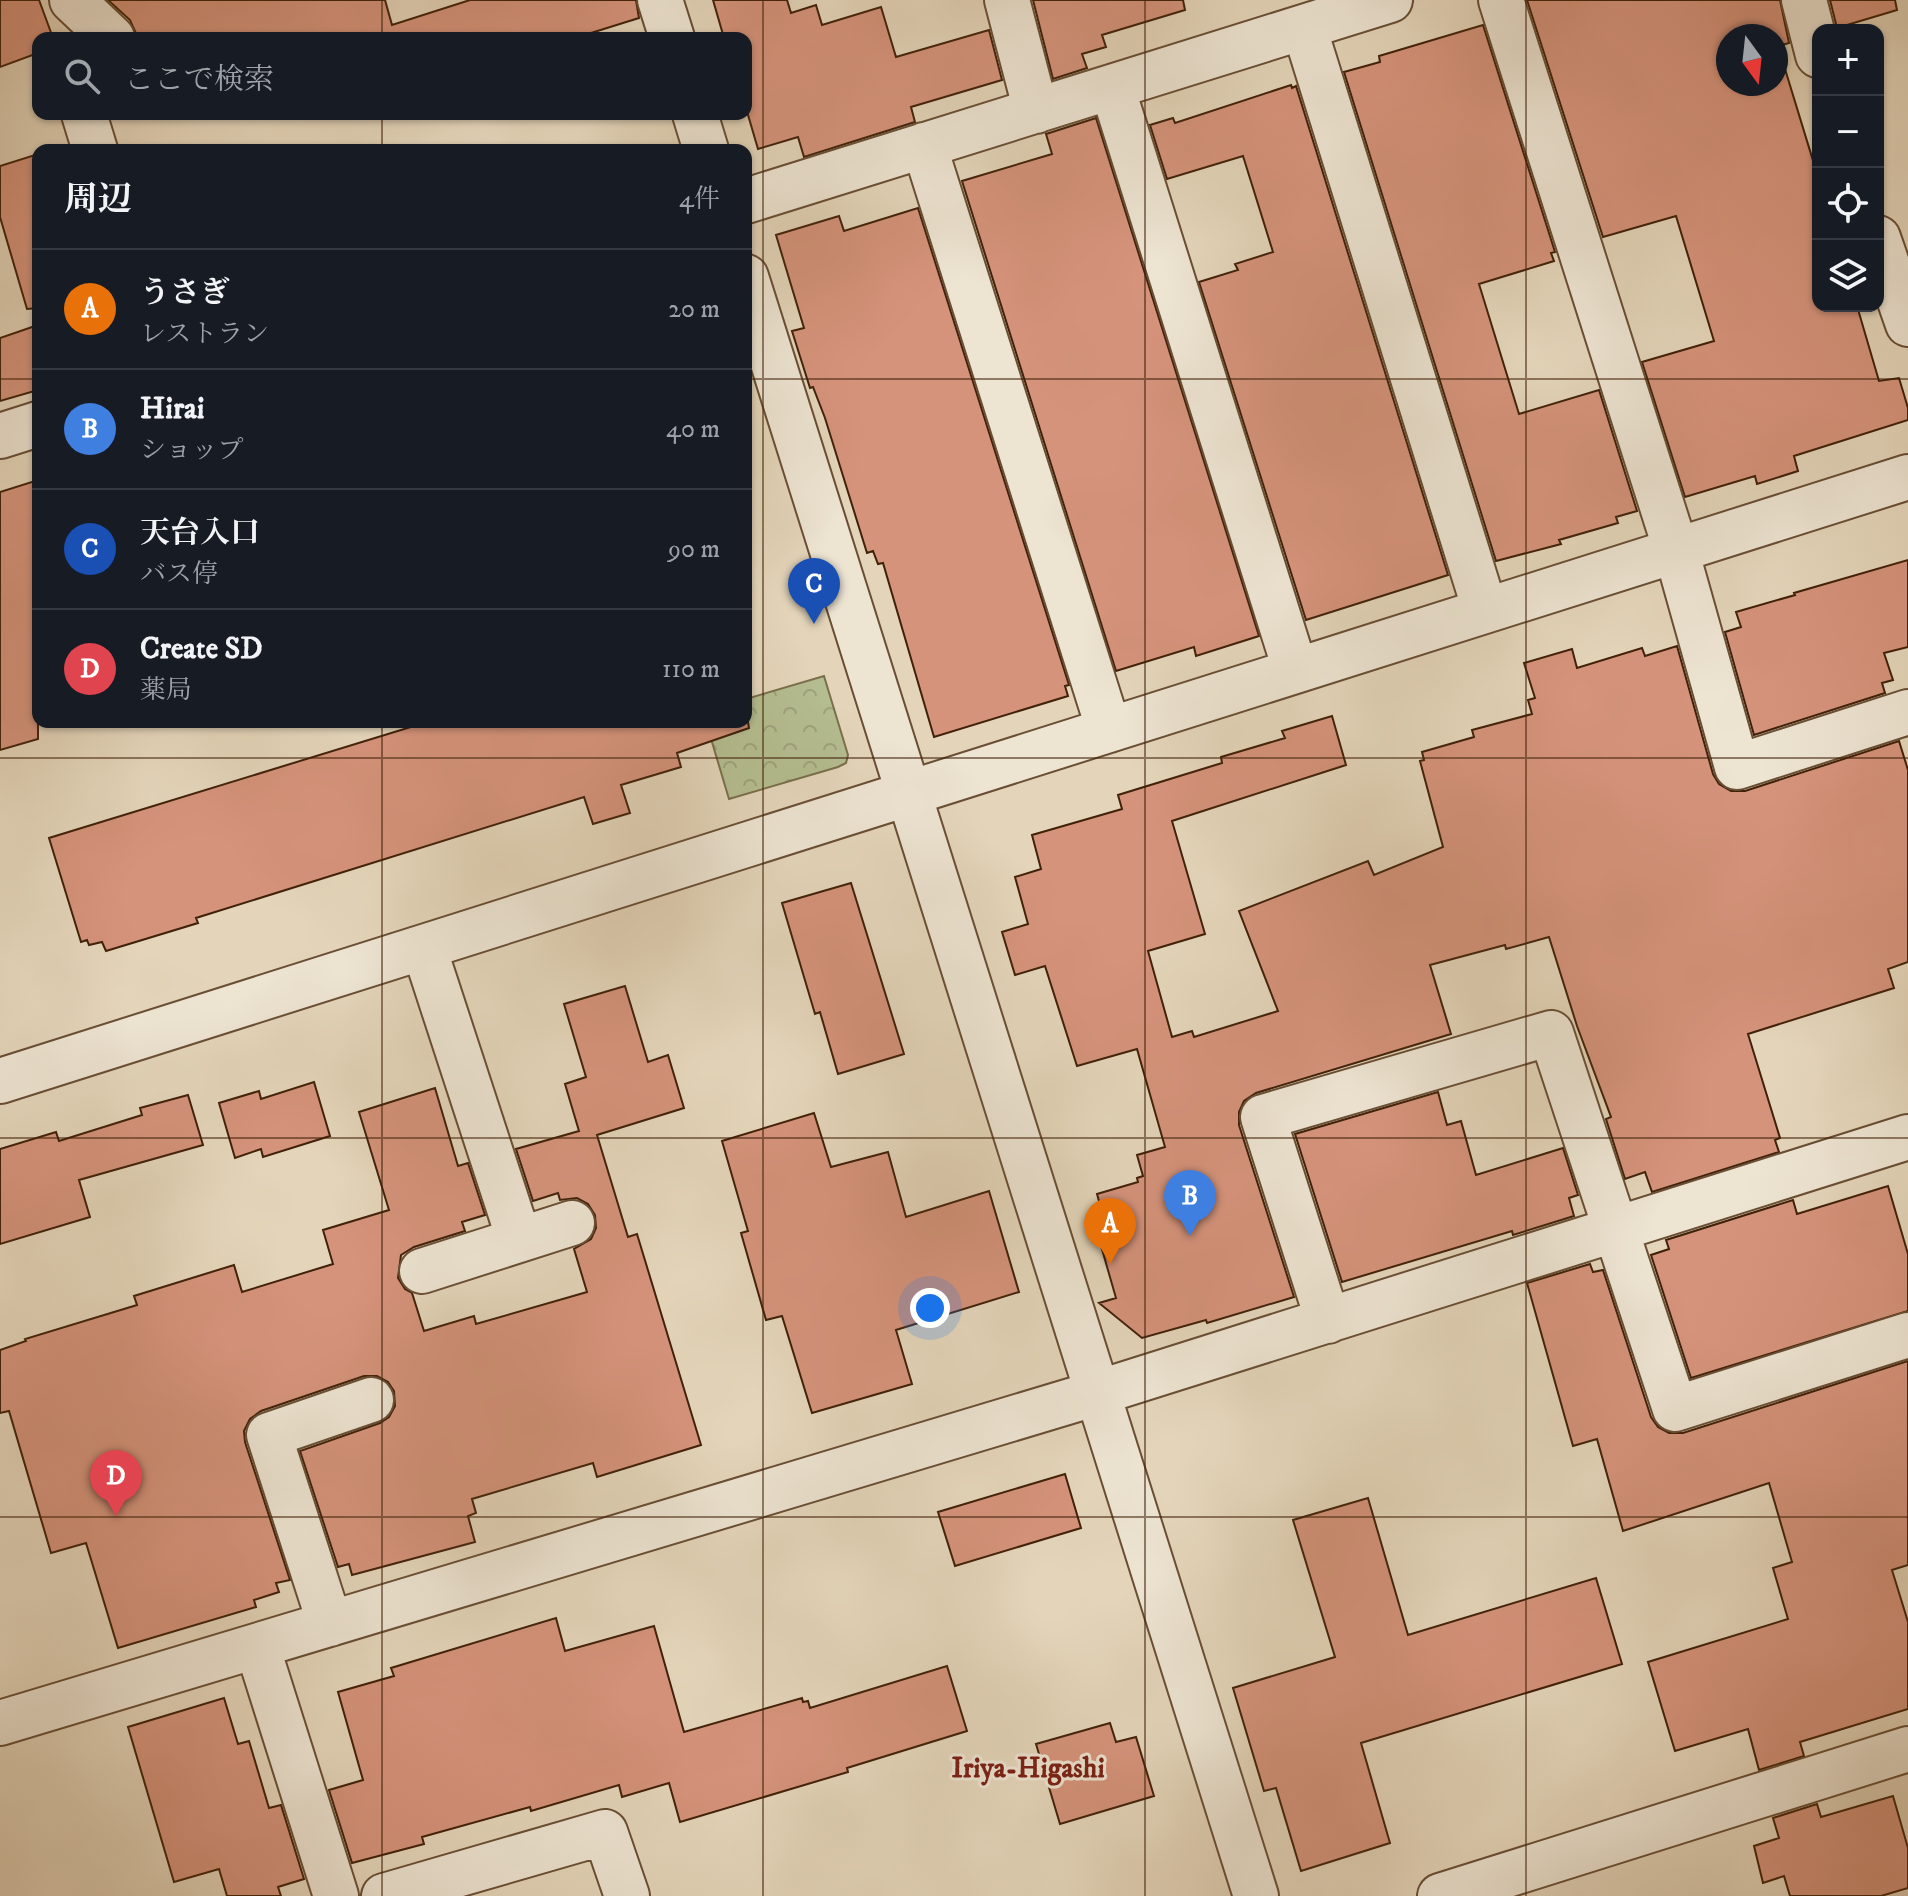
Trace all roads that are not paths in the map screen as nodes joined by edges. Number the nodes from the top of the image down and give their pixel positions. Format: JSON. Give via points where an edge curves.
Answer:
{"nodes":[{"id":1,"x":72,"y":0,"type":"edge"},
{"id":2,"x":660,"y":0,"type":"edge"},
{"id":3,"x":1007,"y":0,"type":"edge"},
{"id":4,"x":1390,"y":0,"type":"edge"},
{"id":5,"x":1501,"y":0,"type":"edge"},
{"id":6,"x":1804,"y":0,"type":"edge"},
{"id":7,"x":1304,"y":27,"type":"junction"},
{"id":8,"x":1812,"y":31,"type":"edge"},
{"id":9,"x":106,"y":32,"type":"edge"},
{"id":10,"x":670,"y":32,"type":"edge"},
{"id":11,"x":1112,"y":87,"type":"junction"},
{"id":12,"x":1036,"y":111,"type":"junction"},
{"id":13,"x":86,"y":120,"type":"edge"},
{"id":14,"x":697,"y":120,"type":"edge"},
{"id":15,"x":93,"y":144,"type":"edge"},
{"id":16,"x":704,"y":144,"type":"edge"},
{"id":17,"x":924,"y":145,"type":"junction"},
{"id":18,"x":752,"y":199,"type":"edge"},
{"id":19,"x":1879,"y":240,"type":"edge"},
{"id":20,"x":752,"y":296,"type":"edge"},
{"id":21,"x":1908,"y":324,"type":"edge"},
{"id":22,"x":32,"y":426,"type":"edge"},
{"id":23,"x":0,"y":436,"type":"edge"},
{"id":24,"x":1908,"y":477,"type":"edge"},
{"id":25,"x":1676,"y":550,"type":"junction"},
{"id":26,"x":1485,"y":610,"type":"junction"},
{"id":27,"x":1295,"y":669,"type":"junction"},
{"id":28,"x":1908,"y":712,"type":"edge"},
{"id":29,"x":1109,"y":730,"type":"junction"},
{"id":30,"x":909,"y":794,"type":"junction"},
{"id":31,"x":424,"y":948,"type":"junction"},
{"id":32,"x":0,"y":1081,"type":"edge"},
{"id":33,"x":1908,"y":1137,"type":"edge"},
{"id":34,"x":572,"y":1223,"type":"dead end"},
{"id":35,"x":1615,"y":1230,"type":"junction"},
{"id":36,"x":519,"y":1239,"type":"junction"},
{"id":37,"x":422,"y":1271,"type":"dead end"},
{"id":38,"x":1328,"y":1321,"type":"junction"},
{"id":39,"x":1908,"y":1335,"type":"edge"},
{"id":40,"x":1097,"y":1393,"type":"junction"},
{"id":41,"x":371,"y":1400,"type":"dead end"},
{"id":42,"x":330,"y":1624,"type":"junction"},
{"id":43,"x":257,"y":1646,"type":"junction"},
{"id":44,"x":0,"y":1723,"type":"edge"},
{"id":45,"x":1908,"y":1749,"type":"edge"},
{"id":46,"x":336,"y":1896,"type":"edge"},
{"id":47,"x":384,"y":1896,"type":"edge"},
{"id":48,"x":627,"y":1896,"type":"edge"},
{"id":49,"x":1256,"y":1896,"type":"edge"},
{"id":50,"x":1440,"y":1896,"type":"edge"}],
"edges":[{"from":1,"to":9,"type":"street"},
{"from":2,"to":10,"type":"street"},
{"from":3,"to":12,"type":"street"},
{"from":4,"to":7,"type":"street"},
{"from":5,"to":25,"type":"street"},
{"from":6,"to":8,"type":"street"},
{"from":7,"to":11,"type":"street"},
{"from":7,"to":26,"type":"street"},
{"from":11,"to":12,"type":"street"},
{"from":11,"to":27,"type":"street"},
{"from":12,"to":17,"type":"street"},
{"from":13,"to":15,"type":"street"},
{"from":14,"to":16,"type":"street"},
{"from":17,"to":18,"type":"street"},
{"from":17,"to":29,"type":"street"},
{"from":19,"to":21,"type":"street"},
{"from":20,"to":30,"type":"street"},
{"from":22,"to":23,"type":"street"},
{"from":24,"to":25,"type":"street"},
{"from":25,"to":26,"type":"street"},
{"from":25,"to":28,"type":"street","via":[[1737,767]]},
{"from":26,"to":27,"type":"street"},
{"from":27,"to":29,"type":"street"},
{"from":29,"to":30,"type":"street"},
{"from":30,"to":31,"type":"street"},
{"from":30,"to":40,"type":"street"},
{"from":31,"to":32,"type":"street"},
{"from":31,"to":36,"type":"street"},
{"from":33,"to":35,"type":"street"},
{"from":34,"to":36,"type":"street"},
{"from":35,"to":38,"type":"street"},
{"from":35,"to":38,"type":"street","via":[[1551,1033],[1263,1117]]},
{"from":35,"to":39,"type":"street","via":[[1675,1409]]},
{"from":36,"to":37,"type":"street"},
{"from":38,"to":40,"type":"street"},
{"from":40,"to":42,"type":"street"},
{"from":40,"to":49,"type":"street"},
{"from":41,"to":42,"type":"street","via":[[269,1435]]},
{"from":42,"to":43,"type":"street"},
{"from":43,"to":44,"type":"street"},
{"from":43,"to":46,"type":"street"},
{"from":45,"to":50,"type":"street"},
{"from":47,"to":48,"type":"street","via":[[605,1832]]}]}
